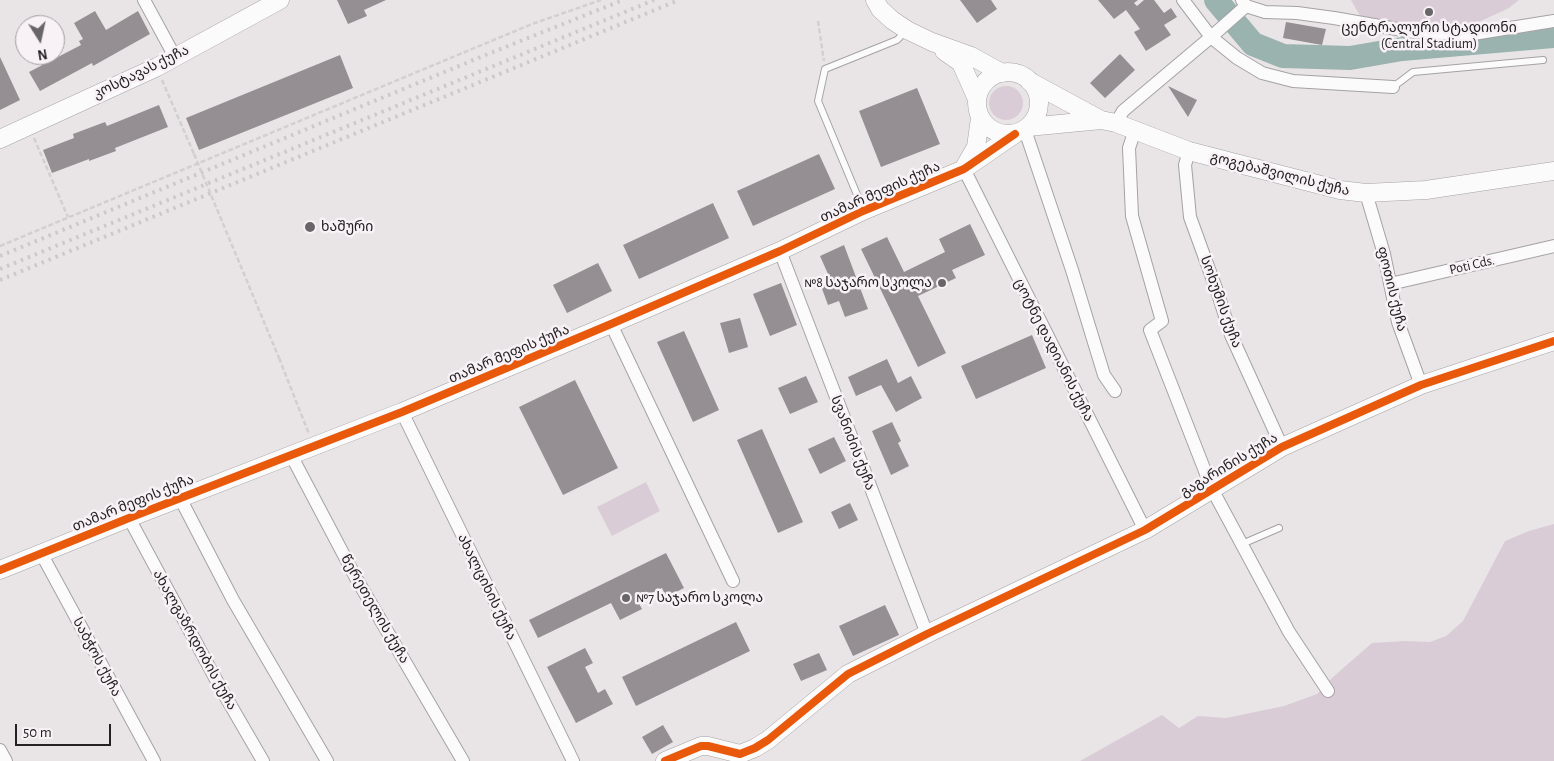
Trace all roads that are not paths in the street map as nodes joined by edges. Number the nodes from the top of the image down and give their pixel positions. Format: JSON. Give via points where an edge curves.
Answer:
{"nodes":[{"id":1,"x":144,"y":0,"type":"edge"},
{"id":2,"x":280,"y":0,"type":"edge"},
{"id":3,"x":875,"y":0,"type":"edge"},
{"id":4,"x":1183,"y":0,"type":"edge"},
{"id":5,"x":1243,"y":5,"type":"edge"},
{"id":6,"x":1554,"y":21,"type":"edge"},
{"id":7,"x":907,"y":30,"type":"junction"},
{"id":8,"x":1213,"y":36,"type":"junction"},
{"id":9,"x":932,"y":42,"type":"junction"},
{"id":10,"x":175,"y":57,"type":"junction"},
{"id":11,"x":1543,"y":60,"type":"dead end"},
{"id":12,"x":1002,"y":73,"type":"junction"},
{"id":13,"x":1029,"y":81,"type":"junction"},
{"id":14,"x":1393,"y":86,"type":"joint"},
{"id":15,"x":977,"y":99,"type":"junction"},
{"id":16,"x":980,"y":118,"type":"junction"},
{"id":17,"x":1108,"y":122,"type":"junction"},
{"id":18,"x":1023,"y":130,"type":"junction"},
{"id":19,"x":1135,"y":130,"type":"junction"},
{"id":20,"x":0,"y":139,"type":"edge"},
{"id":21,"x":1189,"y":151,"type":"junction"},
{"id":22,"x":964,"y":169,"type":"junction"},
{"id":23,"x":1554,"y":171,"type":"edge"},
{"id":24,"x":1366,"y":193,"type":"junction"},
{"id":25,"x":863,"y":210,"type":"junction"},
{"id":26,"x":1554,"y":246,"type":"edge"},
{"id":27,"x":780,"y":251,"type":"junction"},
{"id":28,"x":1390,"y":284,"type":"junction"},
{"id":29,"x":611,"y":324,"type":"junction"},
{"id":30,"x":1554,"y":341,"type":"edge"},
{"id":31,"x":1421,"y":385,"type":"junction"},
{"id":32,"x":1115,"y":392,"type":"dead end"},
{"id":33,"x":402,"y":412,"type":"junction"},
{"id":34,"x":1282,"y":447,"type":"junction"},
{"id":35,"x":291,"y":455,"type":"junction"},
{"id":36,"x":1212,"y":489,"type":"junction"},
{"id":37,"x":180,"y":498,"type":"junction"},
{"id":38,"x":129,"y":518,"type":"junction"},
{"id":39,"x":1279,"y":528,"type":"dead end"},
{"id":40,"x":1145,"y":530,"type":"junction"},
{"id":41,"x":1242,"y":544,"type":"junction"},
{"id":42,"x":41,"y":554,"type":"junction"},
{"id":43,"x":0,"y":570,"type":"edge"},
{"id":44,"x":733,"y":581,"type":"dead end"},
{"id":45,"x":927,"y":634,"type":"junction"},
{"id":46,"x":1328,"y":691,"type":"dead end"},
{"id":47,"x":0,"y":750,"type":"edge"},
{"id":48,"x":740,"y":757,"type":"edge"},
{"id":49,"x":6,"y":761,"type":"edge"},
{"id":50,"x":154,"y":761,"type":"edge"},
{"id":51,"x":263,"y":761,"type":"edge"},
{"id":52,"x":327,"y":761,"type":"edge"},
{"id":53,"x":463,"y":761,"type":"edge"},
{"id":54,"x":573,"y":761,"type":"edge"},
{"id":55,"x":665,"y":761,"type":"edge"}],
"edges":[{"from":1,"to":10,"type":"street"},
{"from":2,"to":10,"type":"street","name":"კოსტავას ქუჩა"},
{"from":3,"to":7,"type":"street","via":[[880,9]]},
{"from":4,"to":8,"type":"street"},
{"from":5,"to":6,"type":"street","via":[[1265,12],[1297,13],[1414,32],[1473,34]]},
{"from":5,"to":8,"type":"street"},
{"from":7,"to":9,"type":"street"},
{"from":7,"to":25,"type":"lane","via":[[897,40],[825,69],[818,101]]},
{"from":8,"to":14,"type":"street","via":[[1237,58],[1262,72],[1293,81]]},
{"from":8,"to":17,"type":"street"},
{"from":9,"to":12,"type":"street","via":[[971,56]]},
{"from":9,"to":15,"type":"street","via":[[961,63]]},
{"from":10,"to":20,"type":"street","name":"კოსტავას ქუჩა"},
{"from":11,"to":14,"type":"lane","via":[[1413,72]]},
{"from":12,"to":13,"type":"street","via":[[1012,72]]},
{"from":12,"to":15,"type":"street","via":[[986,82]]},
{"from":13,"to":17,"type":"street","name":"გოგებაშვილის ქუჩა"},
{"from":13,"to":18,"type":"street","via":[[1036,89],[1039,109],[1035,119]]},
{"from":15,"to":16,"type":"street"},
{"from":16,"to":18,"type":"street","via":[[986,126],[1004,134]]},
{"from":16,"to":22,"type":"street","via":[[976,147]]},
{"from":17,"to":18,"type":"street","name":"გოგებაშვილის ქუჩა"},
{"from":17,"to":19,"type":"street","name":"გოგებაშვილის ქუჩა"},
{"from":18,"to":22,"type":"street","name":"თამარ მეფის ქუჩა"},
{"from":18,"to":32,"type":"street","via":[[1072,270],[1104,375]]},
{"from":19,"to":21,"type":"street","name":"გოგებაშვილის ქუჩა"},
{"from":19,"to":36,"type":"street","via":[[1129,148],[1132,216],[1162,321],[1150,330]]},
{"from":21,"to":24,"type":"street","name":"გოგებაშვილის ქუჩა","via":[[1340,190]]},
{"from":21,"to":34,"type":"street","name":"სოხუმის ქუჩა","via":[[1185,165],[1190,217],[1231,335]]},
{"from":22,"to":25,"type":"street","name":"თამარ მეფის ქუჩა"},
{"from":22,"to":40,"type":"street","name":"ცოტნე დადიანის ქუჩა"},
{"from":23,"to":24,"type":"street","name":"გოგებაშვილის ქუჩა","via":[[1426,190]]},
{"from":24,"to":28,"type":"street","name":"ფოთის ქუჩა"},
{"from":25,"to":27,"type":"street","name":"თამარ მეფის ქუჩა"},
{"from":26,"to":28,"type":"street","name":"Poti Cds."},
{"from":27,"to":29,"type":"street","name":"თამარ მეფის ქუჩა"},
{"from":27,"to":45,"type":"street","name":"სვანიძის ქუჩა"},
{"from":28,"to":31,"type":"street","name":"ფოთის ქუჩა","via":[[1398,322]]},
{"from":29,"to":33,"type":"street","name":"თამარ მეფის ქუჩა"},
{"from":29,"to":44,"type":"street"},
{"from":30,"to":31,"type":"street","name":"გაგარინის ქუჩა"},
{"from":31,"to":34,"type":"street","name":"გაგარინის ქუჩა"},
{"from":33,"to":35,"type":"street","name":"თამარ მეფის ქუჩა"},
{"from":33,"to":54,"type":"street","name":"ახალციხის ქუჩა"},
{"from":34,"to":36,"type":"street","name":"გაგარინის ქუჩა"},
{"from":35,"to":37,"type":"street","name":"თამარ მეფის ქუჩა"},
{"from":35,"to":53,"type":"street","name":"წერეთელის ქუჩა","via":[[356,578]]},
{"from":36,"to":40,"type":"street","name":"გაგარინის ქუჩა"},
{"from":36,"to":41,"type":"street"},
{"from":37,"to":38,"type":"street","name":"თამარ მეფის ქუჩა"},
{"from":37,"to":52,"type":"street","via":[[233,600]]},
{"from":38,"to":42,"type":"street","name":"თამარ მეფის ქუჩა"},
{"from":38,"to":51,"type":"street","name":"ახალგაზრდობის ქუჩა"},
{"from":39,"to":41,"type":"lane"},
{"from":40,"to":45,"type":"street","name":"გაგარინის ქუჩა"},
{"from":41,"to":46,"type":"street","via":[[1289,632]]},
{"from":42,"to":43,"type":"street","name":"თამარ მეფის ქუჩა"},
{"from":42,"to":50,"type":"street","name":"საბჭოს ქუჩა"},
{"from":45,"to":48,"type":"street","name":"გაგარინის ქუჩა","via":[[848,674],[768,740]]},
{"from":47,"to":49,"type":"street"},
{"from":48,"to":55,"type":"street","via":[[701,746]]}]}
